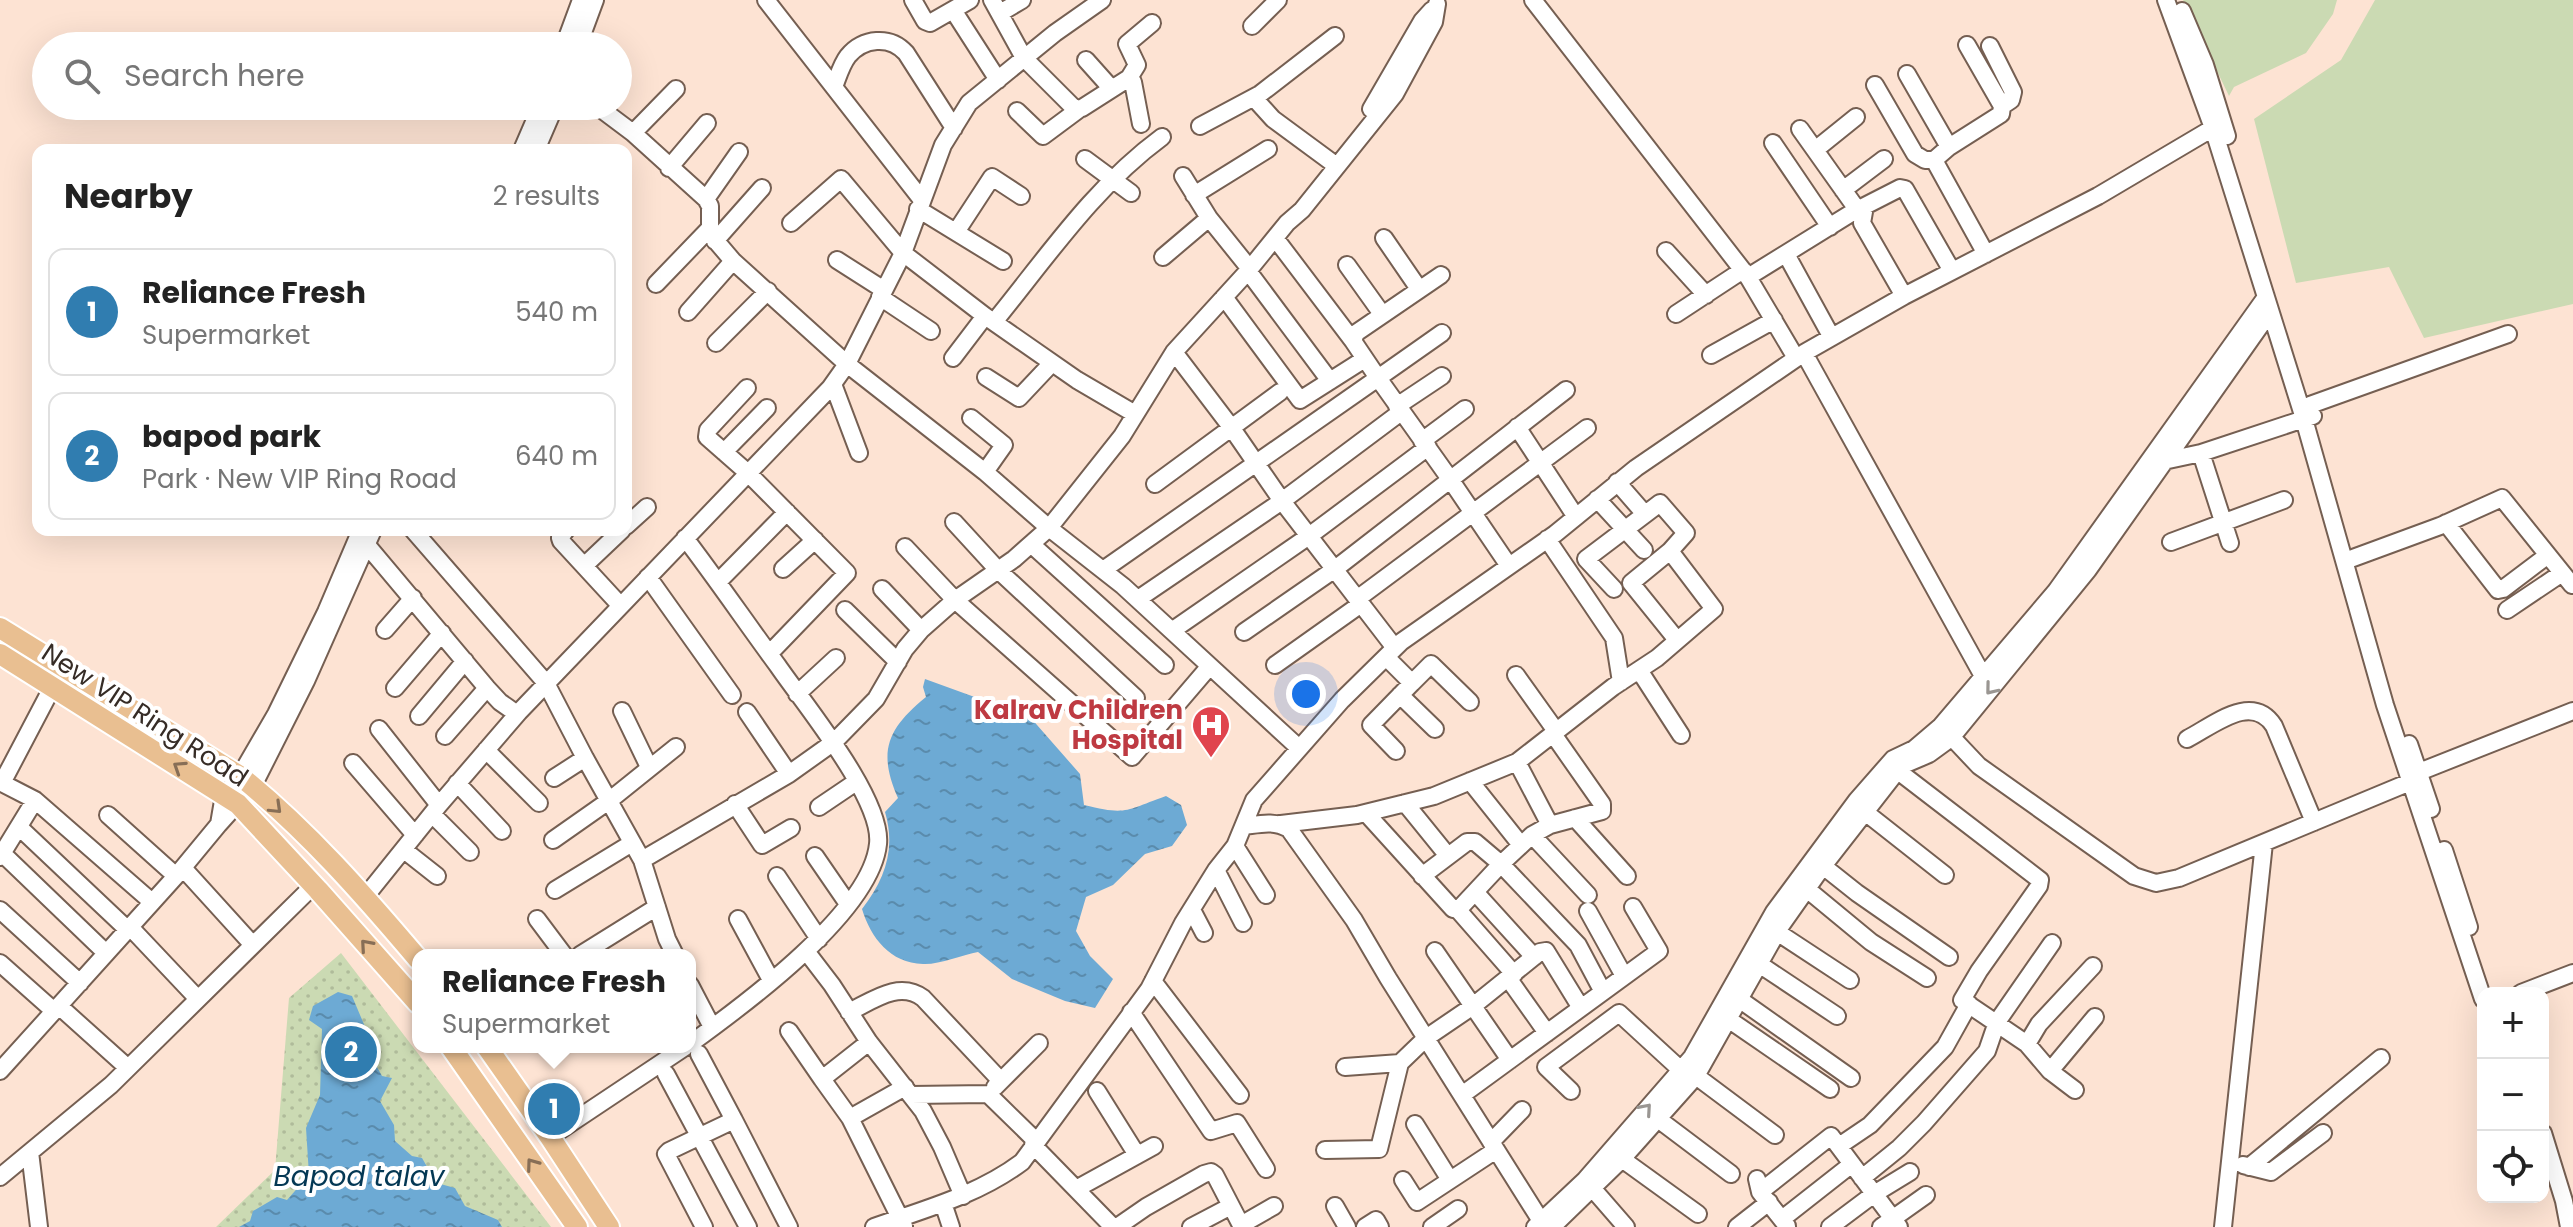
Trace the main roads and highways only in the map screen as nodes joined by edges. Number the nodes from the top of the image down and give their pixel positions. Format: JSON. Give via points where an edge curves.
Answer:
{"nodes":[{"id":1,"x":0,"y":628,"type":"edge"},
{"id":2,"x":0,"y":654,"type":"edge"},
{"id":3,"x":412,"y":952,"type":"edge"},
{"id":4,"x":412,"y":996,"type":"edge"},
{"id":5,"x":455,"y":1053,"type":"edge"},
{"id":6,"x":491,"y":1053,"type":"edge"},
{"id":7,"x":577,"y":1227,"type":"edge"},
{"id":8,"x":609,"y":1227,"type":"edge"}],
"edges":[{"from":1,"to":3,"type":"main road","name":"New VIP Ring Road","one_way":true,"via":[[247,781],[348,877]]},
{"from":4,"to":2,"type":"main road","name":"New VIP Ring Road","one_way":true,"via":[[231,800]]},
{"from":7,"to":5,"type":"main road","one_way":true},
{"from":6,"to":8,"type":"main road"}]}
